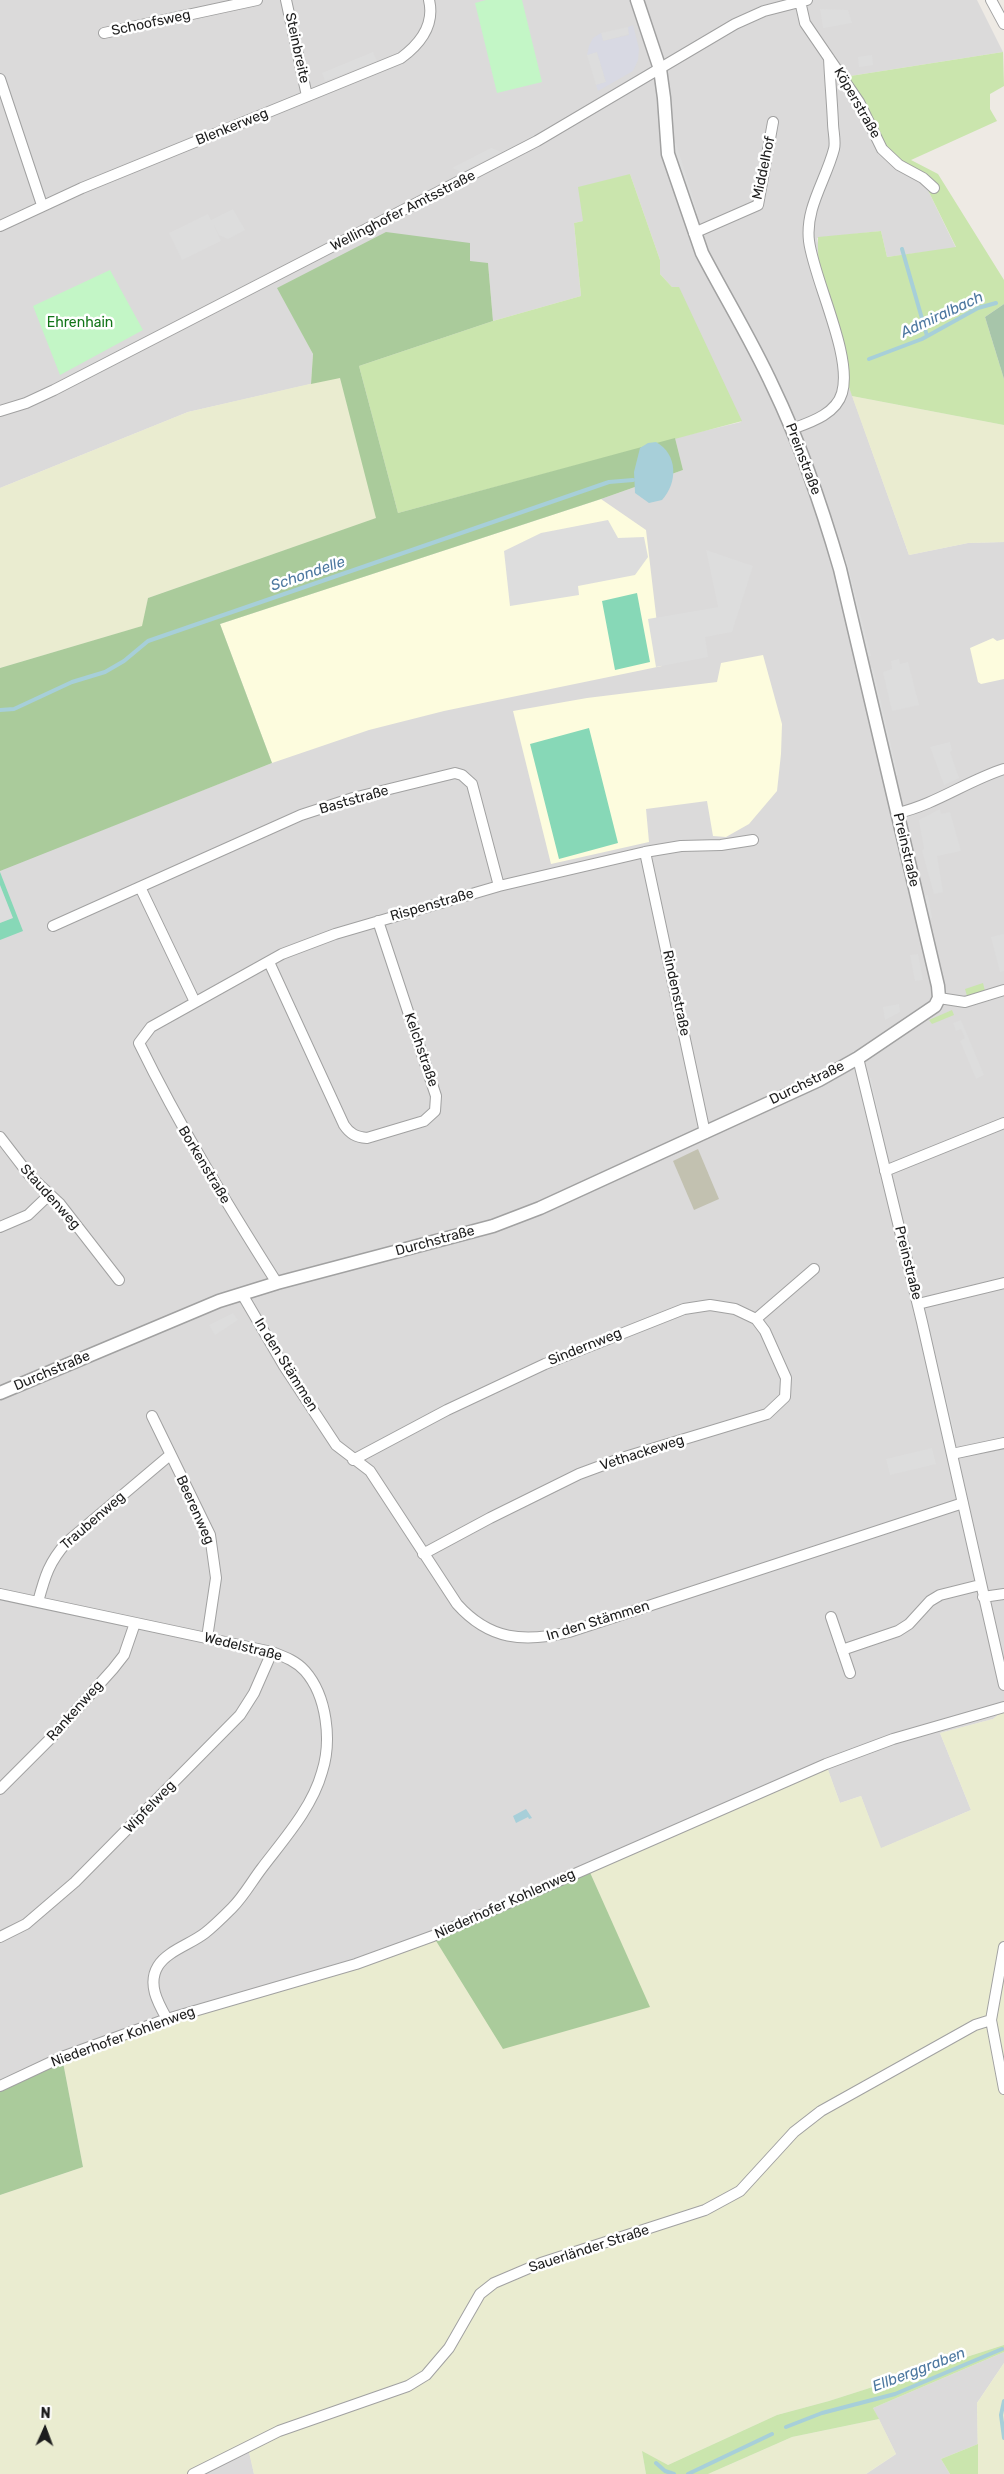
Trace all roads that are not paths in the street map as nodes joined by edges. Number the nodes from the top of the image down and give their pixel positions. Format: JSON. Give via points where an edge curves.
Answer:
{"nodes":[{"id":1,"x":257,"y":0,"type":"edge"},
{"id":2,"x":286,"y":0,"type":"edge"},
{"id":3,"x":429,"y":0,"type":"edge"},
{"id":4,"x":637,"y":0,"type":"edge"},
{"id":5,"x":804,"y":0,"type":"edge"},
{"id":6,"x":990,"y":0,"type":"edge"},
{"id":7,"x":1004,"y":24,"type":"edge"},
{"id":8,"x":104,"y":33,"type":"dead end"},
{"id":9,"x":829,"y":58,"type":"junction"},
{"id":10,"x":660,"y":69,"type":"junction"},
{"id":11,"x":0,"y":78,"type":"edge"},
{"id":12,"x":307,"y":96,"type":"junction"},
{"id":13,"x":773,"y":122,"type":"dead end"},
{"id":14,"x":934,"y":188,"type":"dead end"},
{"id":15,"x":42,"y":206,"type":"junction"},
{"id":16,"x":0,"y":226,"type":"edge"},
{"id":17,"x":694,"y":233,"type":"junction"},
{"id":18,"x":0,"y":411,"type":"edge"},
{"id":19,"x":792,"y":429,"type":"junction"},
{"id":20,"x":1004,"y":769,"type":"edge"},
{"id":21,"x":898,"y":813,"type":"junction"},
{"id":22,"x":753,"y":840,"type":"dead end"},
{"id":23,"x":644,"y":852,"type":"junction"},
{"id":24,"x":499,"y":886,"type":"junction"},
{"id":25,"x":140,"y":887,"type":"junction"},
{"id":26,"x":378,"y":921,"type":"junction"},
{"id":27,"x":53,"y":926,"type":"dead end"},
{"id":28,"x":269,"y":962,"type":"junction"},
{"id":29,"x":1004,"y":990,"type":"edge"},
{"id":30,"x":939,"y":998,"type":"junction"},
{"id":31,"x":195,"y":1002,"type":"junction"},
{"id":32,"x":138,"y":1043,"type":"joint"},
{"id":33,"x":858,"y":1058,"type":"junction"},
{"id":34,"x":1004,"y":1123,"type":"edge"},
{"id":35,"x":705,"y":1133,"type":"junction"},
{"id":36,"x":0,"y":1137,"type":"edge"},
{"id":37,"x":885,"y":1171,"type":"junction"},
{"id":38,"x":49,"y":1195,"type":"junction"},
{"id":39,"x":0,"y":1227,"type":"edge"},
{"id":40,"x":814,"y":1269,"type":"dead end"},
{"id":41,"x":119,"y":1280,"type":"dead end"},
{"id":42,"x":1004,"y":1282,"type":"edge"},
{"id":43,"x":277,"y":1283,"type":"junction"},
{"id":44,"x":242,"y":1294,"type":"junction"},
{"id":45,"x":918,"y":1304,"type":"junction"},
{"id":46,"x":756,"y":1319,"type":"junction"},
{"id":47,"x":0,"y":1393,"type":"edge"},
{"id":48,"x":152,"y":1416,"type":"dead end"},
{"id":49,"x":1004,"y":1443,"type":"edge"},
{"id":50,"x":170,"y":1454,"type":"junction"},
{"id":51,"x":952,"y":1454,"type":"junction"},
{"id":52,"x":353,"y":1460,"type":"junction"},
{"id":53,"x":963,"y":1503,"type":"junction"},
{"id":54,"x":423,"y":1554,"type":"junction"},
{"id":55,"x":980,"y":1585,"type":"junction"},
{"id":56,"x":0,"y":1594,"type":"edge"},
{"id":57,"x":1004,"y":1594,"type":"edge"},
{"id":58,"x":983,"y":1597,"type":"junction"},
{"id":59,"x":38,"y":1602,"type":"junction"},
{"id":60,"x":831,"y":1617,"type":"dead end"},
{"id":61,"x":135,"y":1623,"type":"junction"},
{"id":62,"x":208,"y":1638,"type":"junction"},
{"id":63,"x":842,"y":1650,"type":"junction"},
{"id":64,"x":272,"y":1652,"type":"junction"},
{"id":65,"x":850,"y":1673,"type":"dead end"},
{"id":66,"x":1004,"y":1685,"type":"edge"},
{"id":67,"x":1004,"y":1707,"type":"edge"},
{"id":68,"x":0,"y":1789,"type":"edge"},
{"id":69,"x":0,"y":1937,"type":"edge"},
{"id":70,"x":1004,"y":1947,"type":"edge"},
{"id":71,"x":167,"y":2019,"type":"junction"},
{"id":72,"x":991,"y":2020,"type":"junction"},
{"id":73,"x":0,"y":2086,"type":"edge"},
{"id":74,"x":1004,"y":2089,"type":"edge"},
{"id":75,"x":193,"y":2474,"type":"edge"}],
"edges":[{"from":1,"to":8,"type":"street","name":"Schoofsweg"},
{"from":2,"to":12,"type":"street","name":"Steinbreite"},
{"from":3,"to":12,"type":"street","name":"Blenkerweg","via":[[430,19],[414,48],[401,58]]},
{"from":4,"to":10,"type":"street","name":"Preinstraße"},
{"from":5,"to":9,"type":"street","name":"Köperstraße","via":[[805,23]]},
{"from":5,"to":10,"type":"street","name":"Wellinghofer Amtsstraße","via":[[749,16]]},
{"from":6,"to":7,"type":"street"},
{"from":9,"to":14,"type":"street","name":"Köperstraße","via":[[860,102],[882,149],[899,165]]},
{"from":9,"to":19,"type":"street","via":[[835,147],[812,207],[808,230],[811,252],[833,324],[843,390],[838,405]]},
{"from":10,"to":17,"type":"street","name":"Preinstraße","via":[[668,154]]},
{"from":10,"to":18,"type":"street","name":"Wellinghofer Amtsstraße","via":[[537,141],[396,215],[54,390]]},
{"from":11,"to":15,"type":"street"},
{"from":12,"to":15,"type":"street","name":"Blenkerweg"},
{"from":13,"to":17,"type":"street","name":"Middelhof","via":[[758,204]]},
{"from":15,"to":16,"type":"street","name":"Blenkerweg"},
{"from":17,"to":19,"type":"street","name":"Preinstraße","via":[[755,349]]},
{"from":19,"to":21,"type":"street","name":"Preinstraße","via":[[840,568]]},
{"from":20,"to":21,"type":"street","via":[[984,775],[931,803]]},
{"from":21,"to":30,"type":"street","name":"Preinstraße"},
{"from":22,"to":23,"type":"street","name":"Rispenstraße"},
{"from":23,"to":24,"type":"street","name":"Rispenstraße"},
{"from":23,"to":35,"type":"street","name":"Rindenstraße"},
{"from":24,"to":25,"type":"street","name":"Baststraße","via":[[472,784],[462,774],[455,773],[353,798],[301,815]]},
{"from":24,"to":26,"type":"street","name":"Rispenstraße"},
{"from":25,"to":27,"type":"street","name":"Baststraße"},
{"from":25,"to":31,"type":"street"},
{"from":26,"to":28,"type":"street","name":"Rispenstraße","via":[[319,939]]},
{"from":26,"to":28,"type":"street","name":"Kelchstraße","via":[[436,1096],[435,1112],[424,1122],[367,1138],[349,1132]]},
{"from":28,"to":31,"type":"street","name":"Rispenstraße"},
{"from":29,"to":30,"type":"street","via":[[965,1002]]},
{"from":30,"to":33,"type":"street","via":[[927,1012]]},
{"from":31,"to":32,"type":"street","name":"Rispenstraße","via":[[152,1027]]},
{"from":32,"to":43,"type":"street","name":"Borkenstraße","via":[[192,1148]]},
{"from":33,"to":35,"type":"street","name":"Durchstraße","via":[[819,1080]]},
{"from":33,"to":37,"type":"street","name":"Preinstraße"},
{"from":34,"to":37,"type":"street"},
{"from":35,"to":43,"type":"street","name":"Durchstraße","via":[[493,1226]]},
{"from":36,"to":38,"type":"street","name":"Staudenweg"},
{"from":37,"to":45,"type":"street","name":"Preinstraße"},
{"from":38,"to":39,"type":"street","via":[[28,1215]]},
{"from":38,"to":41,"type":"street","name":"Staudenweg","via":[[60,1204]]},
{"from":40,"to":46,"type":"street"},
{"from":42,"to":45,"type":"street"},
{"from":43,"to":44,"type":"street","name":"Durchstraße"},
{"from":44,"to":47,"type":"street","name":"Durchstraße","via":[[186,1314]]},
{"from":44,"to":52,"type":"street","name":"In den Stämmen","via":[[336,1445]]},
{"from":45,"to":51,"type":"street","name":"Preinstraße"},
{"from":46,"to":52,"type":"street","name":"Sindernweg","via":[[735,1309],[710,1305],[675,1312],[544,1364]]},
{"from":46,"to":54,"type":"street","name":"Vethackeweg","via":[[765,1331],[786,1378],[785,1397],[766,1414],[579,1474]]},
{"from":48,"to":50,"type":"street","name":"Beerenweg"},
{"from":49,"to":51,"type":"street"},
{"from":50,"to":59,"type":"street","name":"Traubenweg","via":[[54,1556]]},
{"from":50,"to":62,"type":"street","name":"Beerenweg","via":[[210,1535],[216,1578]]},
{"from":51,"to":53,"type":"street","name":"Preinstraße"},
{"from":52,"to":54,"type":"street","name":"In den Stämmen","via":[[370,1471]]},
{"from":53,"to":54,"type":"street","name":"In den Stämmen","via":[[543,1638],[504,1635],[470,1618]]},
{"from":53,"to":55,"type":"street","name":"Preinstraße"},
{"from":55,"to":58,"type":"street","name":"Preinstraße"},
{"from":55,"to":63,"type":"street","via":[[940,1595],[909,1624]]},
{"from":56,"to":59,"type":"street","name":"Wedelstraße"},
{"from":57,"to":58,"type":"street"},
{"from":58,"to":66,"type":"street","name":"Preinstraße"},
{"from":59,"to":61,"type":"street","name":"Wedelstraße"},
{"from":60,"to":63,"type":"street"},
{"from":61,"to":62,"type":"street","name":"Wedelstraße"},
{"from":61,"to":68,"type":"street","name":"Rankenweg","via":[[124,1655],[113,1669]]},
{"from":62,"to":64,"type":"street","name":"Wedelstraße"},
{"from":63,"to":65,"type":"street"},
{"from":64,"to":69,"type":"street","name":"Wipfelweg","via":[[254,1693],[240,1715],[75,1882],[26,1924]]},
{"from":64,"to":71,"type":"street","name":"Wedelstraße","via":[[291,1660],[305,1672],[317,1691],[325,1715],[327,1745],[322,1773],[304,1811],[233,1907],[205,1933],[158,1966],[154,1979],[155,1995]]},
{"from":67,"to":71,"type":"street","name":"Niederhofer Kohlenweg","via":[[855,1753],[396,1950]]},
{"from":70,"to":72,"type":"street"},
{"from":71,"to":73,"type":"street","name":"Niederhofer Kohlenweg","via":[[62,2057]]},
{"from":72,"to":74,"type":"street"},
{"from":72,"to":75,"type":"street","name":"Sauerländer Straße","via":[[975,2025],[821,2112],[794,2132],[740,2191],[704,2210],[541,2263],[494,2283],[480,2294],[449,2348],[426,2375],[408,2386],[303,2422]]}]}
